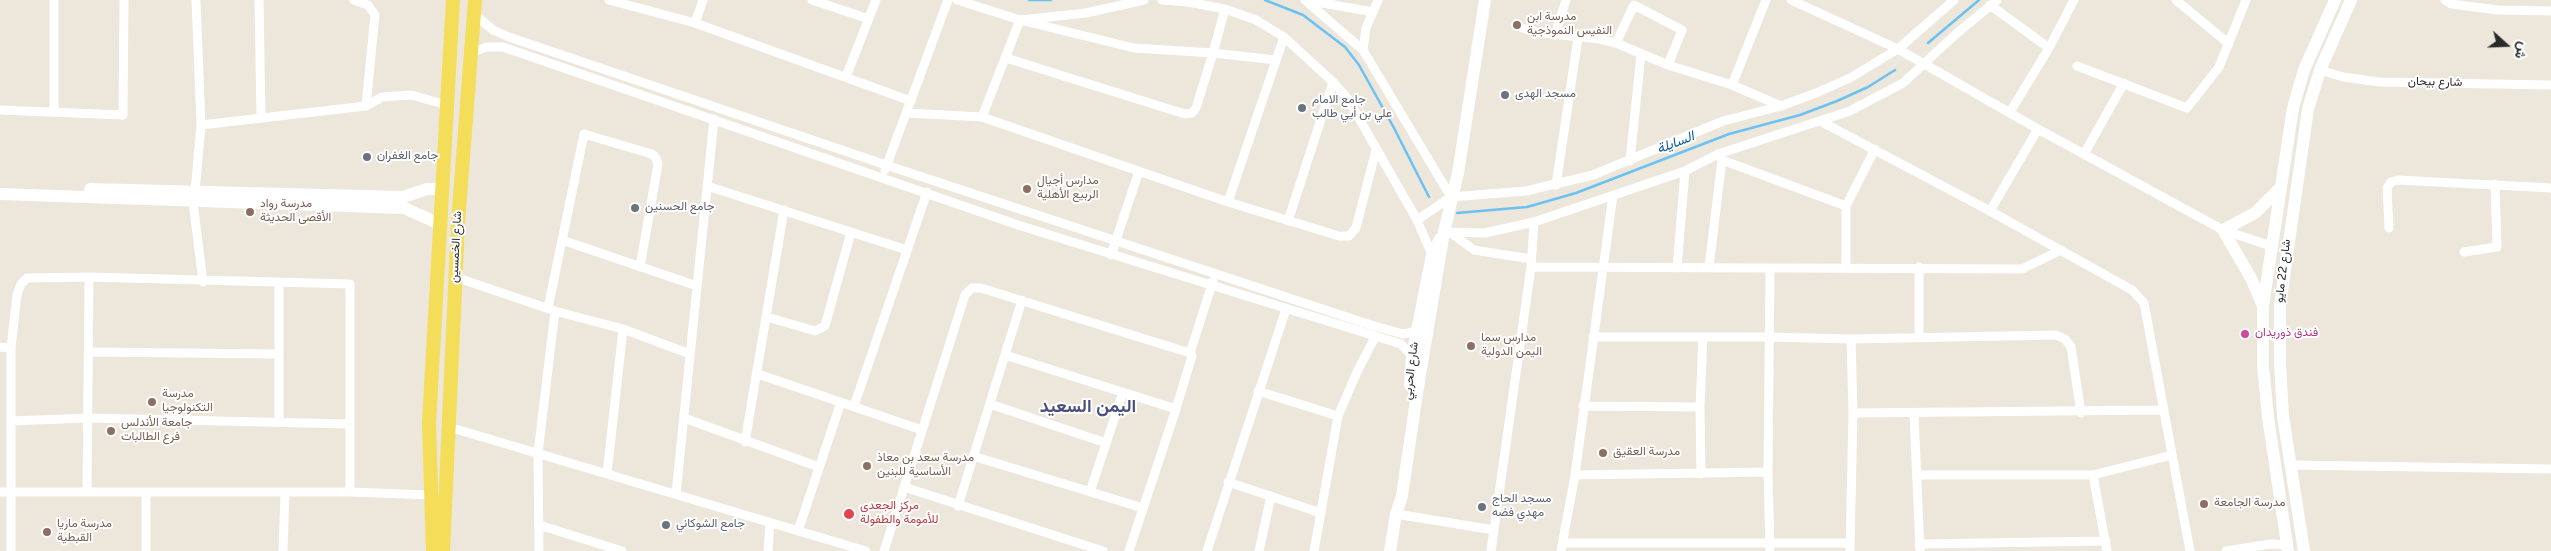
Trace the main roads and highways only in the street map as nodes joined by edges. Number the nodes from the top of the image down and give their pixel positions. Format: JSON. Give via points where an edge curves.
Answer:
{"nodes":[{"id":1,"x":453,"y":0,"type":"edge"},
{"id":2,"x":474,"y":7,"type":"edge"},
{"id":3,"x":440,"y":224,"type":"junction"},
{"id":4,"x":458,"y":224,"type":"junction"},
{"id":5,"x":430,"y":495,"type":"junction"},
{"id":6,"x":445,"y":495,"type":"junction"},
{"id":7,"x":424,"y":551,"type":"edge"},
{"id":8,"x":433,"y":551,"type":"edge"},
{"id":9,"x":443,"y":551,"type":"edge"},
{"id":10,"x":452,"y":551,"type":"edge"}],
"edges":[{"from":1,"to":3,"type":"main road","name":"شارع الخمسين"},
{"from":2,"to":4,"type":"main road","name":"شارع الخمسين"},
{"from":3,"to":4,"type":"main road"},
{"from":3,"to":5,"type":"main road","name":"شارع الخمسين","via":[[429,423]]},
{"from":4,"to":6,"type":"main road","name":"شارع الخمسين"},
{"from":5,"to":7,"type":"main road","name":"شارع الخمسين"},
{"from":5,"to":8,"type":"main road","name":"شارع الخمسين"},
{"from":6,"to":9,"type":"main road","name":"شارع الخمسين"},
{"from":6,"to":10,"type":"main road","name":"شارع الخمسين"}]}
